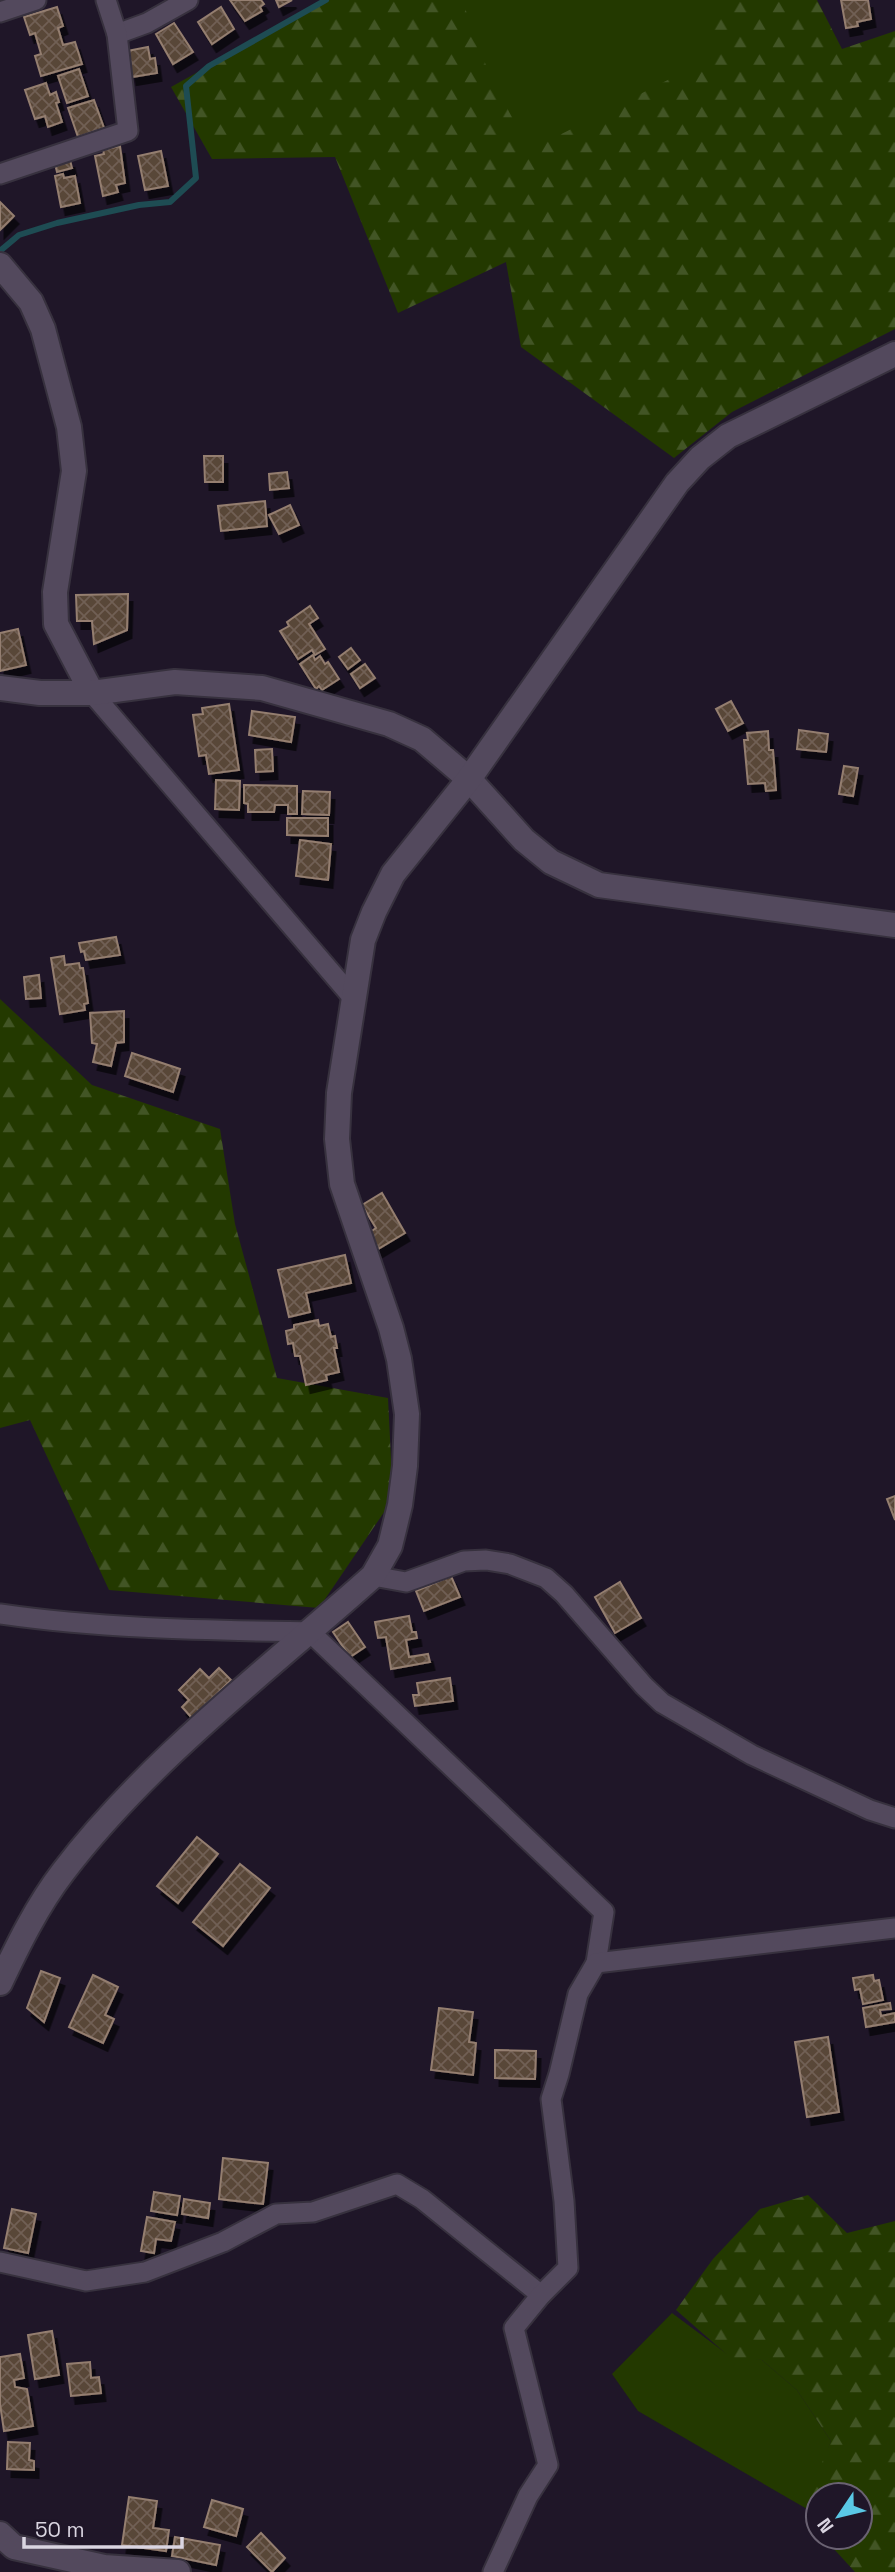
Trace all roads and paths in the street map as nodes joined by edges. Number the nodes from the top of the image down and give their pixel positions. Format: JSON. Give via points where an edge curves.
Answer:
{"nodes":[{"id":1,"x":36,"y":0,"type":"edge"},
{"id":2,"x":106,"y":0,"type":"edge"},
{"id":3,"x":188,"y":0,"type":"edge"},
{"id":4,"x":0,"y":12,"type":"edge"},
{"id":5,"x":117,"y":34,"type":"junction"},
{"id":6,"x":0,"y":174,"type":"edge"},
{"id":7,"x":1,"y":266,"type":"edge"},
{"id":8,"x":895,"y":354,"type":"edge"},
{"id":9,"x":0,"y":688,"type":"edge"},
{"id":10,"x":92,"y":693,"type":"junction"},
{"id":11,"x":469,"y":779,"type":"junction"},
{"id":12,"x":895,"y":925,"type":"edge"},
{"id":13,"x":354,"y":999,"type":"junction"},
{"id":14,"x":373,"y":1576,"type":"junction"},
{"id":15,"x":0,"y":1614,"type":"edge"},
{"id":16,"x":310,"y":1632,"type":"junction"},
{"id":17,"x":895,"y":1818,"type":"edge"},
{"id":18,"x":895,"y":1928,"type":"edge"},
{"id":19,"x":596,"y":1963,"type":"junction"},
{"id":20,"x":0,"y":1983,"type":"edge"},
{"id":21,"x":0,"y":2262,"type":"edge"},
{"id":22,"x":541,"y":2295,"type":"junction"},
{"id":23,"x":0,"y":2534,"type":"edge"},
{"id":24,"x":178,"y":2572,"type":"edge"},
{"id":25,"x":493,"y":2572,"type":"edge"}],
"edges":[{"from":1,"to":4,"type":"street"},
{"from":2,"to":5,"type":"street"},
{"from":3,"to":5,"type":"street"},
{"from":5,"to":6,"type":"street","via":[[128,131]]},
{"from":7,"to":10,"type":"street","via":[[31,302],[43,329],[69,426],[74,471],[55,592],[56,624]]},
{"from":8,"to":11,"type":"street","via":[[735,432],[700,458]]},
{"from":9,"to":10,"type":"street"},
{"from":10,"to":11,"type":"street","via":[[175,682],[262,688],[389,724],[422,739]]},
{"from":10,"to":13,"type":"street"},
{"from":11,"to":12,"type":"street","via":[[524,840],[551,862],[599,886]]},
{"from":11,"to":13,"type":"street","via":[[393,874],[363,940]]},
{"from":13,"to":14,"type":"street","via":[[339,1093],[337,1139],[342,1184],[391,1328],[407,1414],[401,1505],[390,1546]]},
{"from":14,"to":16,"type":"street"},
{"from":14,"to":17,"type":"street","via":[[406,1581],[464,1562],[486,1560],[546,1578],[662,1703],[752,1755]]},
{"from":15,"to":16,"type":"street","via":[[123,1626]]},
{"from":16,"to":19,"type":"street","via":[[604,1912]]},
{"from":16,"to":20,"type":"street","via":[[181,1745],[105,1822],[62,1874],[25,1930]]},
{"from":18,"to":19,"type":"street"},
{"from":19,"to":22,"type":"street","via":[[578,1994],[551,2099],[568,2268]]},
{"from":21,"to":22,"type":"street","via":[[86,2281],[145,2272],[223,2242],[276,2214],[313,2212],[397,2184]]},
{"from":22,"to":25,"type":"street","via":[[514,2328],[548,2465],[528,2496]]},
{"from":23,"to":24,"type":"street","via":[[14,2547],[104,2567]]}]}
